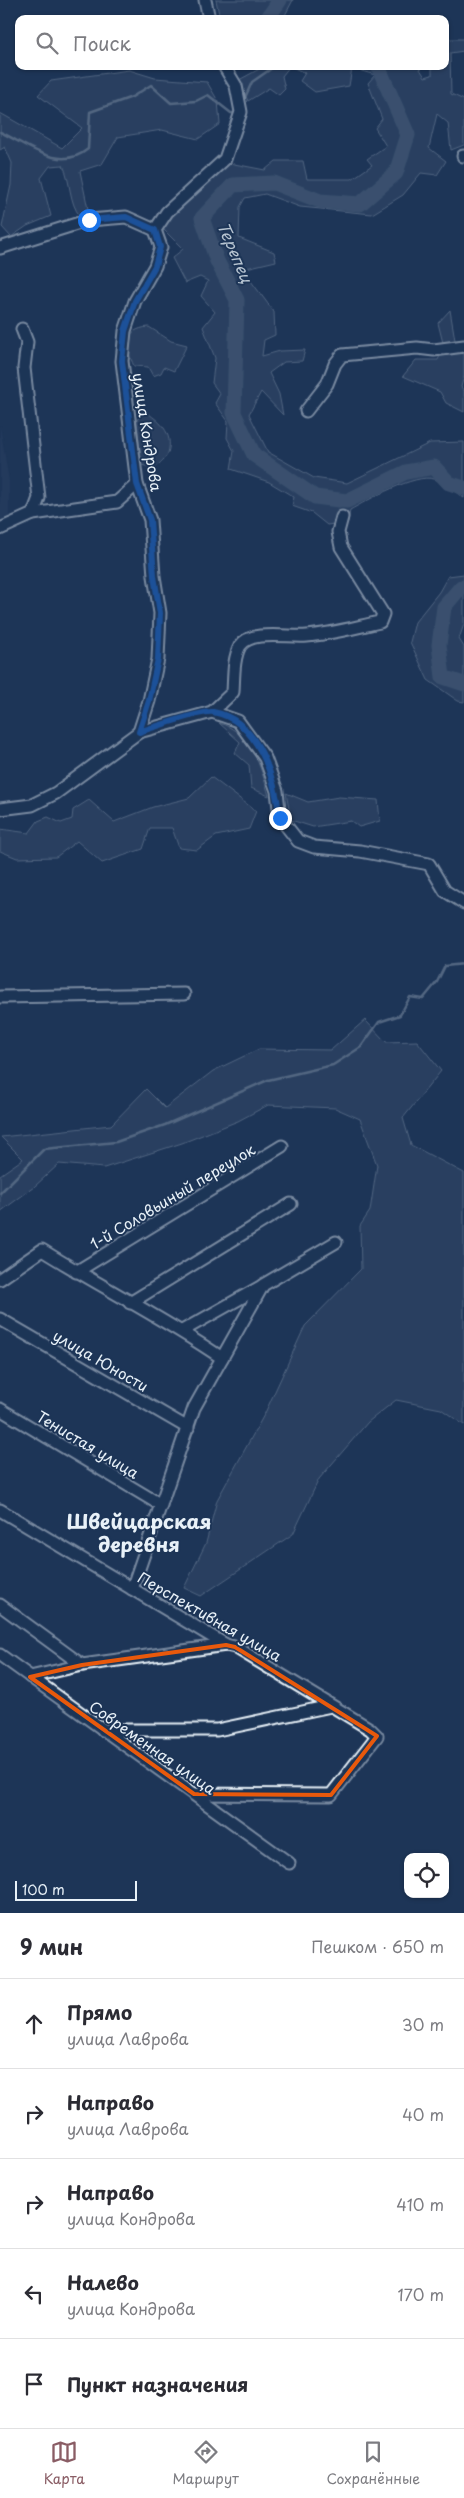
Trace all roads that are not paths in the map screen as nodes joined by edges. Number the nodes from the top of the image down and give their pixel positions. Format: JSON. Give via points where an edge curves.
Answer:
{"nodes":[{"id":1,"x":204,"y":0,"type":"edge"},
{"id":2,"x":208,"y":15,"type":"edge"},
{"id":3,"x":226,"y":70,"type":"edge"},
{"id":4,"x":155,"y":230,"type":"junction"},
{"id":5,"x":0,"y":248,"type":"edge"},
{"id":6,"x":22,"y":329,"type":"dead end"},
{"id":7,"x":464,"y":346,"type":"edge"},
{"id":8,"x":306,"y":411,"type":"dead end"},
{"id":9,"x":137,"y":484,"type":"junction"},
{"id":10,"x":33,"y":514,"type":"junction"},
{"id":11,"x":342,"y":517,"type":"dead end"},
{"id":12,"x":0,"y":528,"type":"edge"},
{"id":13,"x":212,"y":712,"type":"junction"},
{"id":14,"x":139,"y":732,"type":"junction"},
{"id":15,"x":0,"y":809,"type":"edge"},
{"id":16,"x":464,"y":902,"type":"edge"},
{"id":17,"x":184,"y":994,"type":"dead end"},
{"id":18,"x":0,"y":997,"type":"edge"},
{"id":19,"x":282,"y":1146,"type":"dead end"},
{"id":20,"x":291,"y":1204,"type":"dead end"},
{"id":21,"x":336,"y":1242,"type":"dead end"},
{"id":22,"x":76,"y":1272,"type":"junction"},
{"id":23,"x":0,"y":1279,"type":"edge"},
{"id":24,"x":263,"y":1286,"type":"junction"},
{"id":25,"x":130,"y":1303,"type":"junction"},
{"id":26,"x":0,"y":1319,"type":"edge"},
{"id":27,"x":182,"y":1330,"type":"junction"},
{"id":28,"x":222,"y":1358,"type":"junction"},
{"id":29,"x":0,"y":1409,"type":"edge"},
{"id":30,"x":188,"y":1428,"type":"junction"},
{"id":31,"x":161,"y":1505,"type":"junction"},
{"id":32,"x":0,"y":1510,"type":"edge"},
{"id":33,"x":132,"y":1589,"type":"junction"},
{"id":34,"x":0,"y":1606,"type":"edge"},
{"id":35,"x":226,"y":1646,"type":"junction"},
{"id":36,"x":0,"y":1655,"type":"edge"},
{"id":37,"x":82,"y":1665,"type":"junction"},
{"id":38,"x":30,"y":1677,"type":"junction"},
{"id":39,"x":331,"y":1706,"type":"junction"},
{"id":40,"x":102,"y":1730,"type":"junction"},
{"id":41,"x":194,"y":1794,"type":"junction"},
{"id":42,"x":289,"y":1863,"type":"dead end"}],
"edges":[{"from":1,"to":2,"type":"street"},
{"from":3,"to":4,"type":"street","via":[[236,86],[241,112],[225,159],[167,212]]},
{"from":4,"to":5,"type":"street","via":[[126,217],[89,220]]},
{"from":4,"to":9,"type":"street","name":"улица Кондрова","via":[[160,247],[155,266],[135,301],[125,331],[122,361]]},
{"from":6,"to":10,"type":"street","via":[[27,342],[24,368],[39,498]]},
{"from":7,"to":8,"type":"street","via":[[342,355],[327,384]]},
{"from":9,"to":10,"type":"street","via":[[117,502]]},
{"from":9,"to":14,"type":"street","name":"улица Кондрова","via":[[150,520],[160,613],[158,659]]},
{"from":10,"to":12,"type":"street"},
{"from":11,"to":13,"type":"street","via":[[338,532],[341,547],[383,614],[382,619],[307,636],[247,639],[235,660],[233,692]]},
{"from":13,"to":14,"type":"street"},
{"from":13,"to":16,"type":"street","via":[[238,721],[265,758],[277,792],[280,818],[298,841],[314,847],[360,851],[429,864],[445,891]]},
{"from":14,"to":15,"type":"street","via":[[56,793],[32,805]]},
{"from":17,"to":18,"type":"street"},
{"from":19,"to":22,"type":"street","name":"1-й Соловьиный переулок"},
{"from":20,"to":25,"type":"street"},
{"from":21,"to":24,"type":"street"},
{"from":22,"to":23,"type":"street","via":[[42,1250]]},
{"from":22,"to":25,"type":"street"},
{"from":24,"to":27,"type":"street"},
{"from":24,"to":28,"type":"street"},
{"from":25,"to":27,"type":"street"},
{"from":26,"to":30,"type":"street","name":"улица Юности"},
{"from":27,"to":28,"type":"street"},
{"from":28,"to":30,"type":"street","via":[[194,1408]]},
{"from":29,"to":31,"type":"street","name":"Тенистая улица"},
{"from":30,"to":31,"type":"street"},
{"from":31,"to":33,"type":"street"},
{"from":32,"to":33,"type":"street","name":"Перспективная улица"},
{"from":33,"to":35,"type":"street","name":"Перспективная улица"},
{"from":34,"to":37,"type":"street"},
{"from":35,"to":37,"type":"street"},
{"from":35,"to":39,"type":"street","name":"Перспективная улица","via":[[235,1647]]},
{"from":36,"to":38,"type":"street","name":"Современная улица"},
{"from":37,"to":38,"type":"street"},
{"from":38,"to":40,"type":"street","name":"Современная улица"},
{"from":39,"to":40,"type":"street","via":[[217,1730]]},
{"from":39,"to":41,"type":"street","name":"Перспективная улица","via":[[378,1736],[331,1795]]},
{"from":40,"to":41,"type":"street","name":"Современная улица"},
{"from":41,"to":42,"type":"street","name":"Современная улица"}]}
